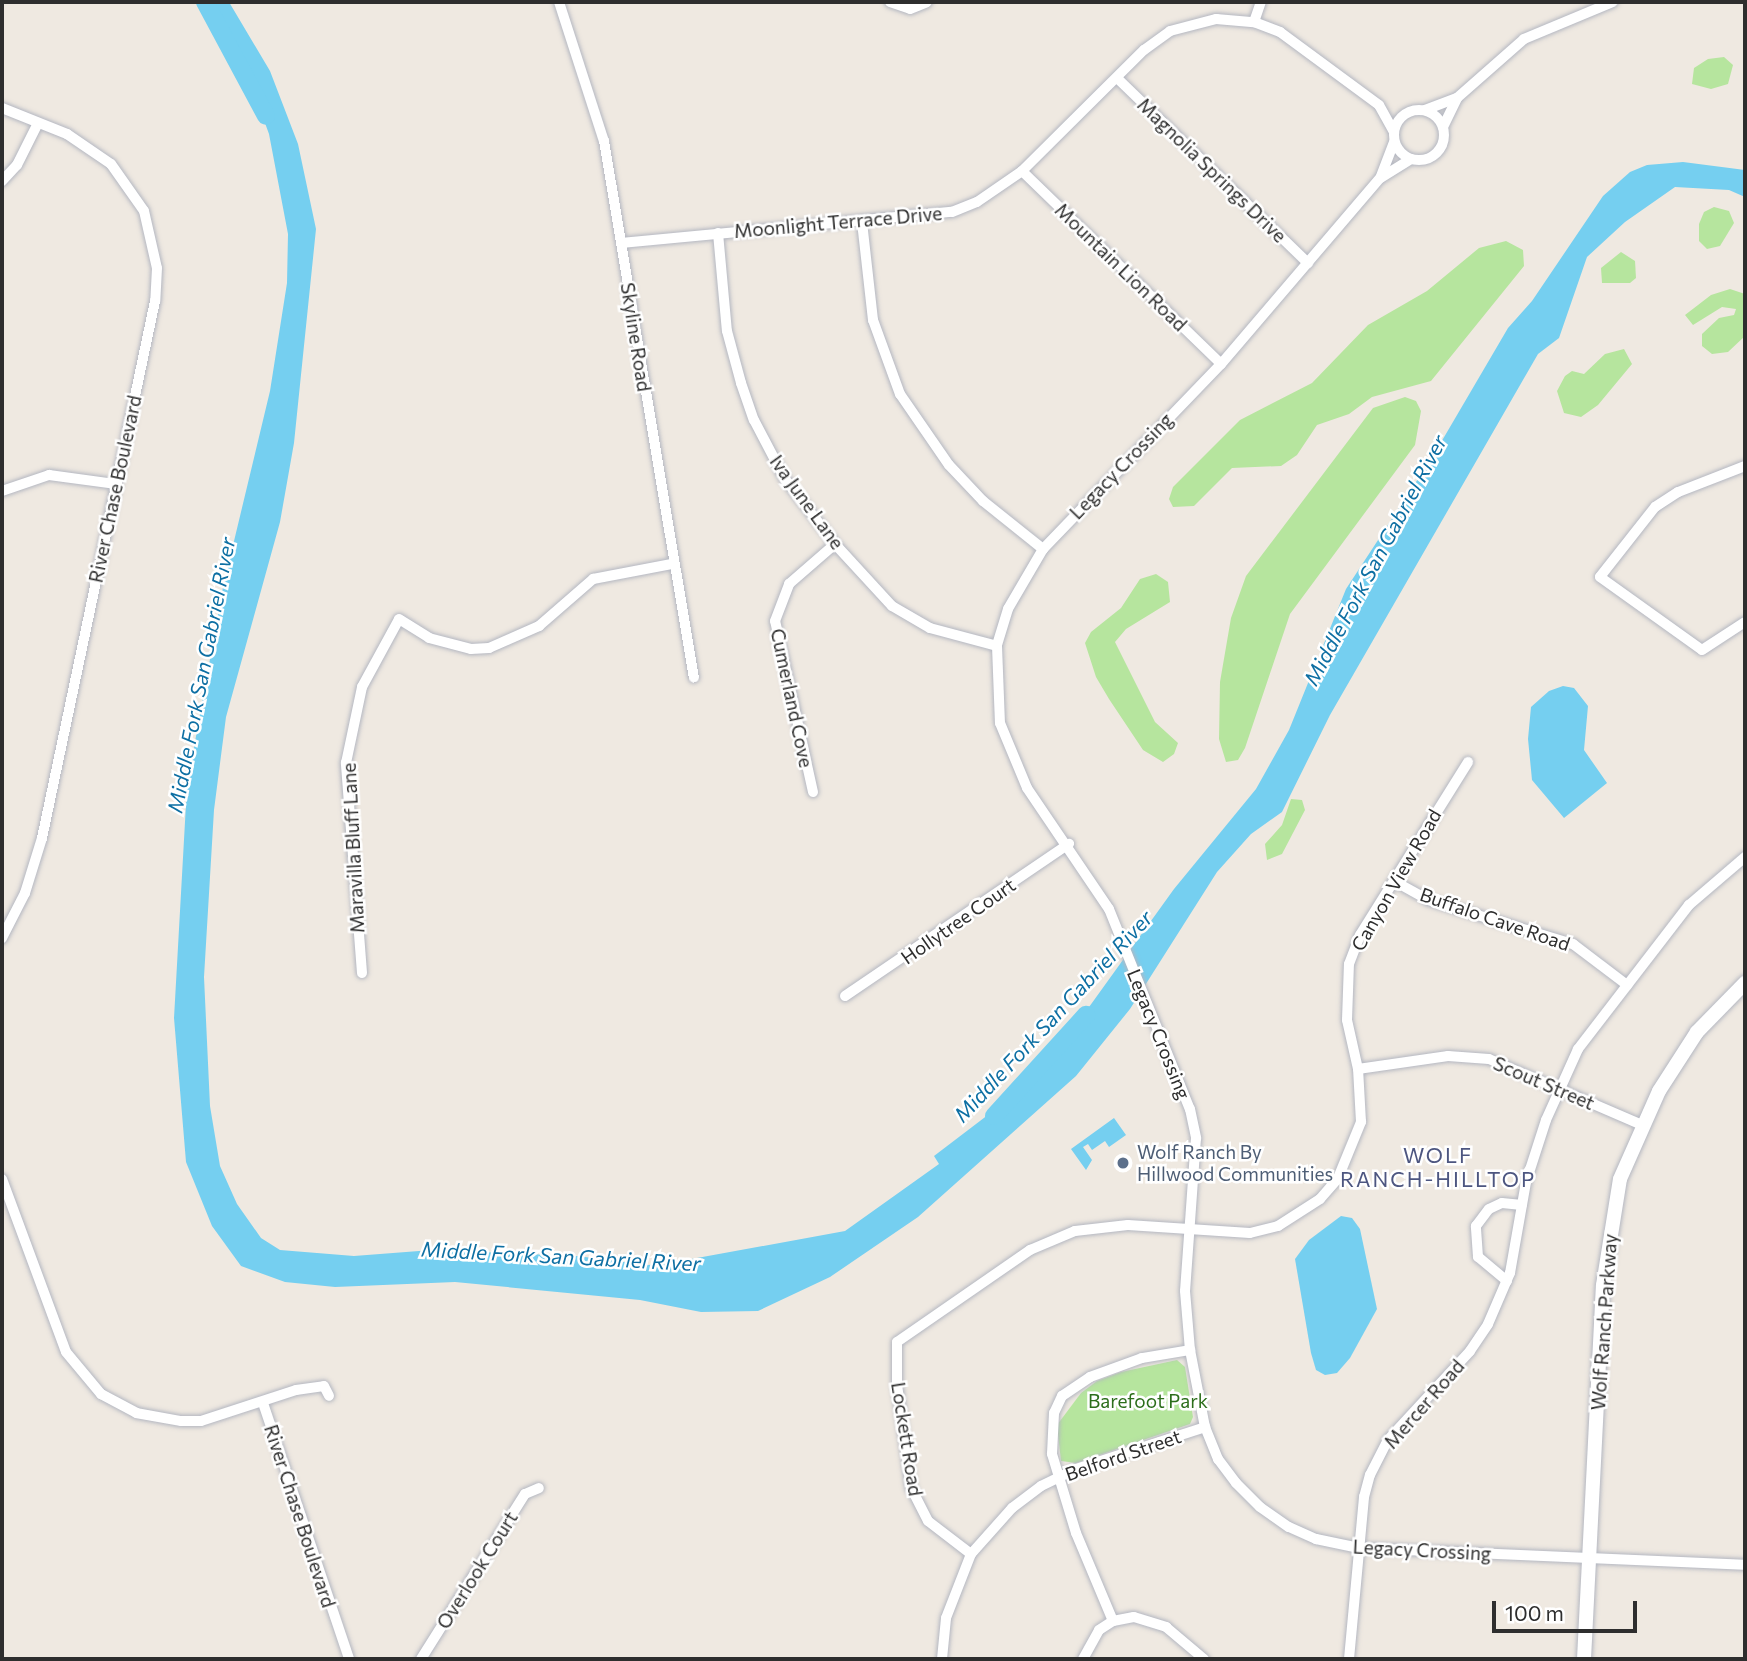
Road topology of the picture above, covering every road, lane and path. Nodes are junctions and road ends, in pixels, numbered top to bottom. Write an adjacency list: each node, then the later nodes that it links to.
1 (559, 2): 22 (street, Skyline Road)
2 (890, 2): 3 (street)
3 (927, 2)
4 (1261, 2): 6 (street)
5 (1606, 3): 8 (street)
6 (1254, 22): 7 (street, Moonlight Terrace Drive); 9 (street, Moonlight Terrace Drive)
7 (1117, 78): 17 (street, Moonlight Terrace Drive); 23 (street, Magnolia Springs Drive)
8 (1457, 98): 11 (street); 14 (street)
9 (1379, 105): 12 (street, Moonlight Terrace Drive); 15 (street, Moonlight Terrace Drive)
10 (2, 108): 13 (street, River Chase Boulevard)
11 (1425, 110): 12 (street); 14 (street)
12 (1405, 113): 15 (street, Legacy Crossing)
13 (38, 123): 19 (street); 26 (street, River Chase Boulevard)
14 (1443, 127): 16 (street, Legacy Crossing)
15 (1394, 137): 16 (street); 18 (street, Legacy Crossing)
16 (1411, 159): 18 (street, Legacy Crossing)
17 (1022, 171): 20 (street, Moonlight Terrace Drive); 24 (street, Mountain Lion Road)
18 (1380, 178): 23 (street, Legacy Crossing)
19 (2, 181)
20 (862, 222): 21 (street, Moonlight Terrace Drive); 29 (street)
21 (718, 233): 22 (street, Moonlight Terrace Drive); 28 (street, Iva June Lane)
22 (621, 243): 30 (street, Skyline Road)
23 (1308, 263): 24 (street, Legacy Crossing)
24 (1221, 364): 29 (street, Legacy Crossing)
25 (1745, 466): 31 (street)
26 (116, 484): 27 (street); 39 (street, River Chase Boulevard)
27 (2, 491)
28 (835, 544): 32 (street, Iva June Lane); 35 (street, Cumerland Cove)
29 (1043, 549): 32 (street, Legacy Crossing)
30 (673, 564): 33 (street, Skyline Road); 40 (street, Maravilla Bluff Lane)
31 (1745, 622)
32 (997, 646): 36 (street, Legacy Crossing)
33 (694, 678)
34 (1468, 762): 38 (street, Canyon View Road)
35 (813, 792)
36 (1069, 844): 43 (street, Hollytree Court); 49 (street, Legacy Crossing)
37 (1745, 857): 42 (street, Mercer Road)
38 (1394, 881): 42 (street, Buffalo Cave Road); 44 (street, Canyon View Road)
39 (2, 938)
40 (362, 973)
41 (1745, 983): 46 (street, Wolf Ranch Parkway)
42 (1627, 985): 45 (street, Mercer Road)
43 (845, 996)
44 (1358, 1069): 45 (street, Scout Street); 49 (street, Canyon View Road)
45 (1560, 1088): 46 (street, Scout Street); 48 (street, Mercer Road)
46 (1642, 1125): 60 (street, Wolf Ranch Parkway)
47 (2, 1179): 54 (street, River Chase Boulevard)
48 (1522, 1205): 50 (street, Mercer Road); 50 (street)
49 (1191, 1231): 51 (street, Canyon View Road); 52 (street, Legacy Crossing)
50 (1507, 1281): 58 (street, Mercer Road)
51 (897, 1342): 59 (street, Lockett Road)
52 (1189, 1350): 55 (street, Legacy Crossing); 56 (street)
53 (329, 1396): 54 (street)
54 (262, 1403): 63 (street, River Chase Boulevard)
55 (1205, 1427): 56 (street, Belford Street); 58 (street, Legacy Crossing)
56 (1059, 1476): 59 (street, Belford Street); 62 (street)
57 (539, 1488): 64 (street, Overlook Court)
58 (1359, 1548): 60 (street, Legacy Crossing); 68 (street, Mercer Road)
59 (971, 1554): 65 (street, Belford Street)
60 (1591, 1559): 61 (street, Legacy Crossing); 69 (street, Wolf Ranch Parkway)
61 (1745, 1565)
62 (1113, 1621): 66 (street); 67 (street)
63 (349, 1659)
64 (421, 1659)
65 (942, 1659)
66 (1083, 1659)
67 (1204, 1659)
68 (1349, 1659)
69 (1584, 1659)

